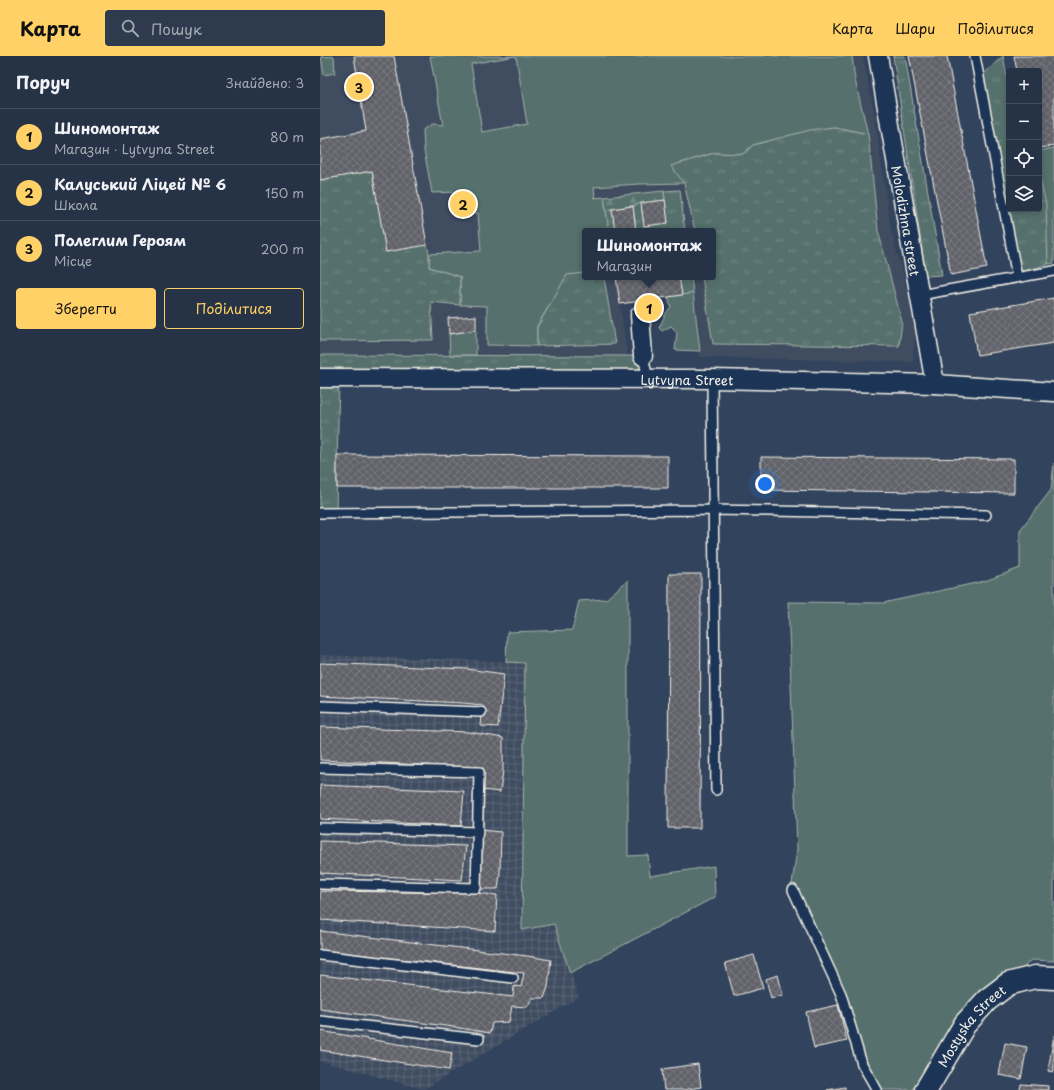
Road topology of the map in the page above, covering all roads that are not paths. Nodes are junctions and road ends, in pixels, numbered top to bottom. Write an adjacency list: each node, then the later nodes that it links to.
1 (878, 56): 5 (street, Molodizhna street)
2 (975, 56): 4 (lane)
3 (1054, 271): 4 (lane)
4 (1017, 277): 5 (lane)
5 (920, 295): 11 (street, Molodizhna street)
6 (640, 315): 7 (street)
7 (643, 356): 9 (lane)
8 (320, 378): 9 (street, Lytvyna Street)
9 (648, 379): 10 (street, Lytvyna Street)
10 (712, 379): 11 (street, Lytvyna Street); 13 (lane)
11 (935, 384): 12 (street, Lytvyna Street)
12 (1054, 392)
13 (713, 510): 14 (lane); 15 (lane); 19 (lane)
14 (320, 513)
15 (986, 515)
16 (320, 706): 17 (lane)
17 (481, 712)
18 (320, 768): 21 (lane)
19 (716, 790)
20 (320, 828): 21 (lane)
21 (478, 832): 22 (lane)
22 (320, 884)
23 (793, 890): 29 (lane)
24 (320, 955): 25 (lane)
25 (513, 978)
26 (1054, 978): 30 (main road, Mostyska Street)
27 (320, 1021): 28 (lane)
28 (479, 1039)
29 (877, 1090)
30 (926, 1090)

